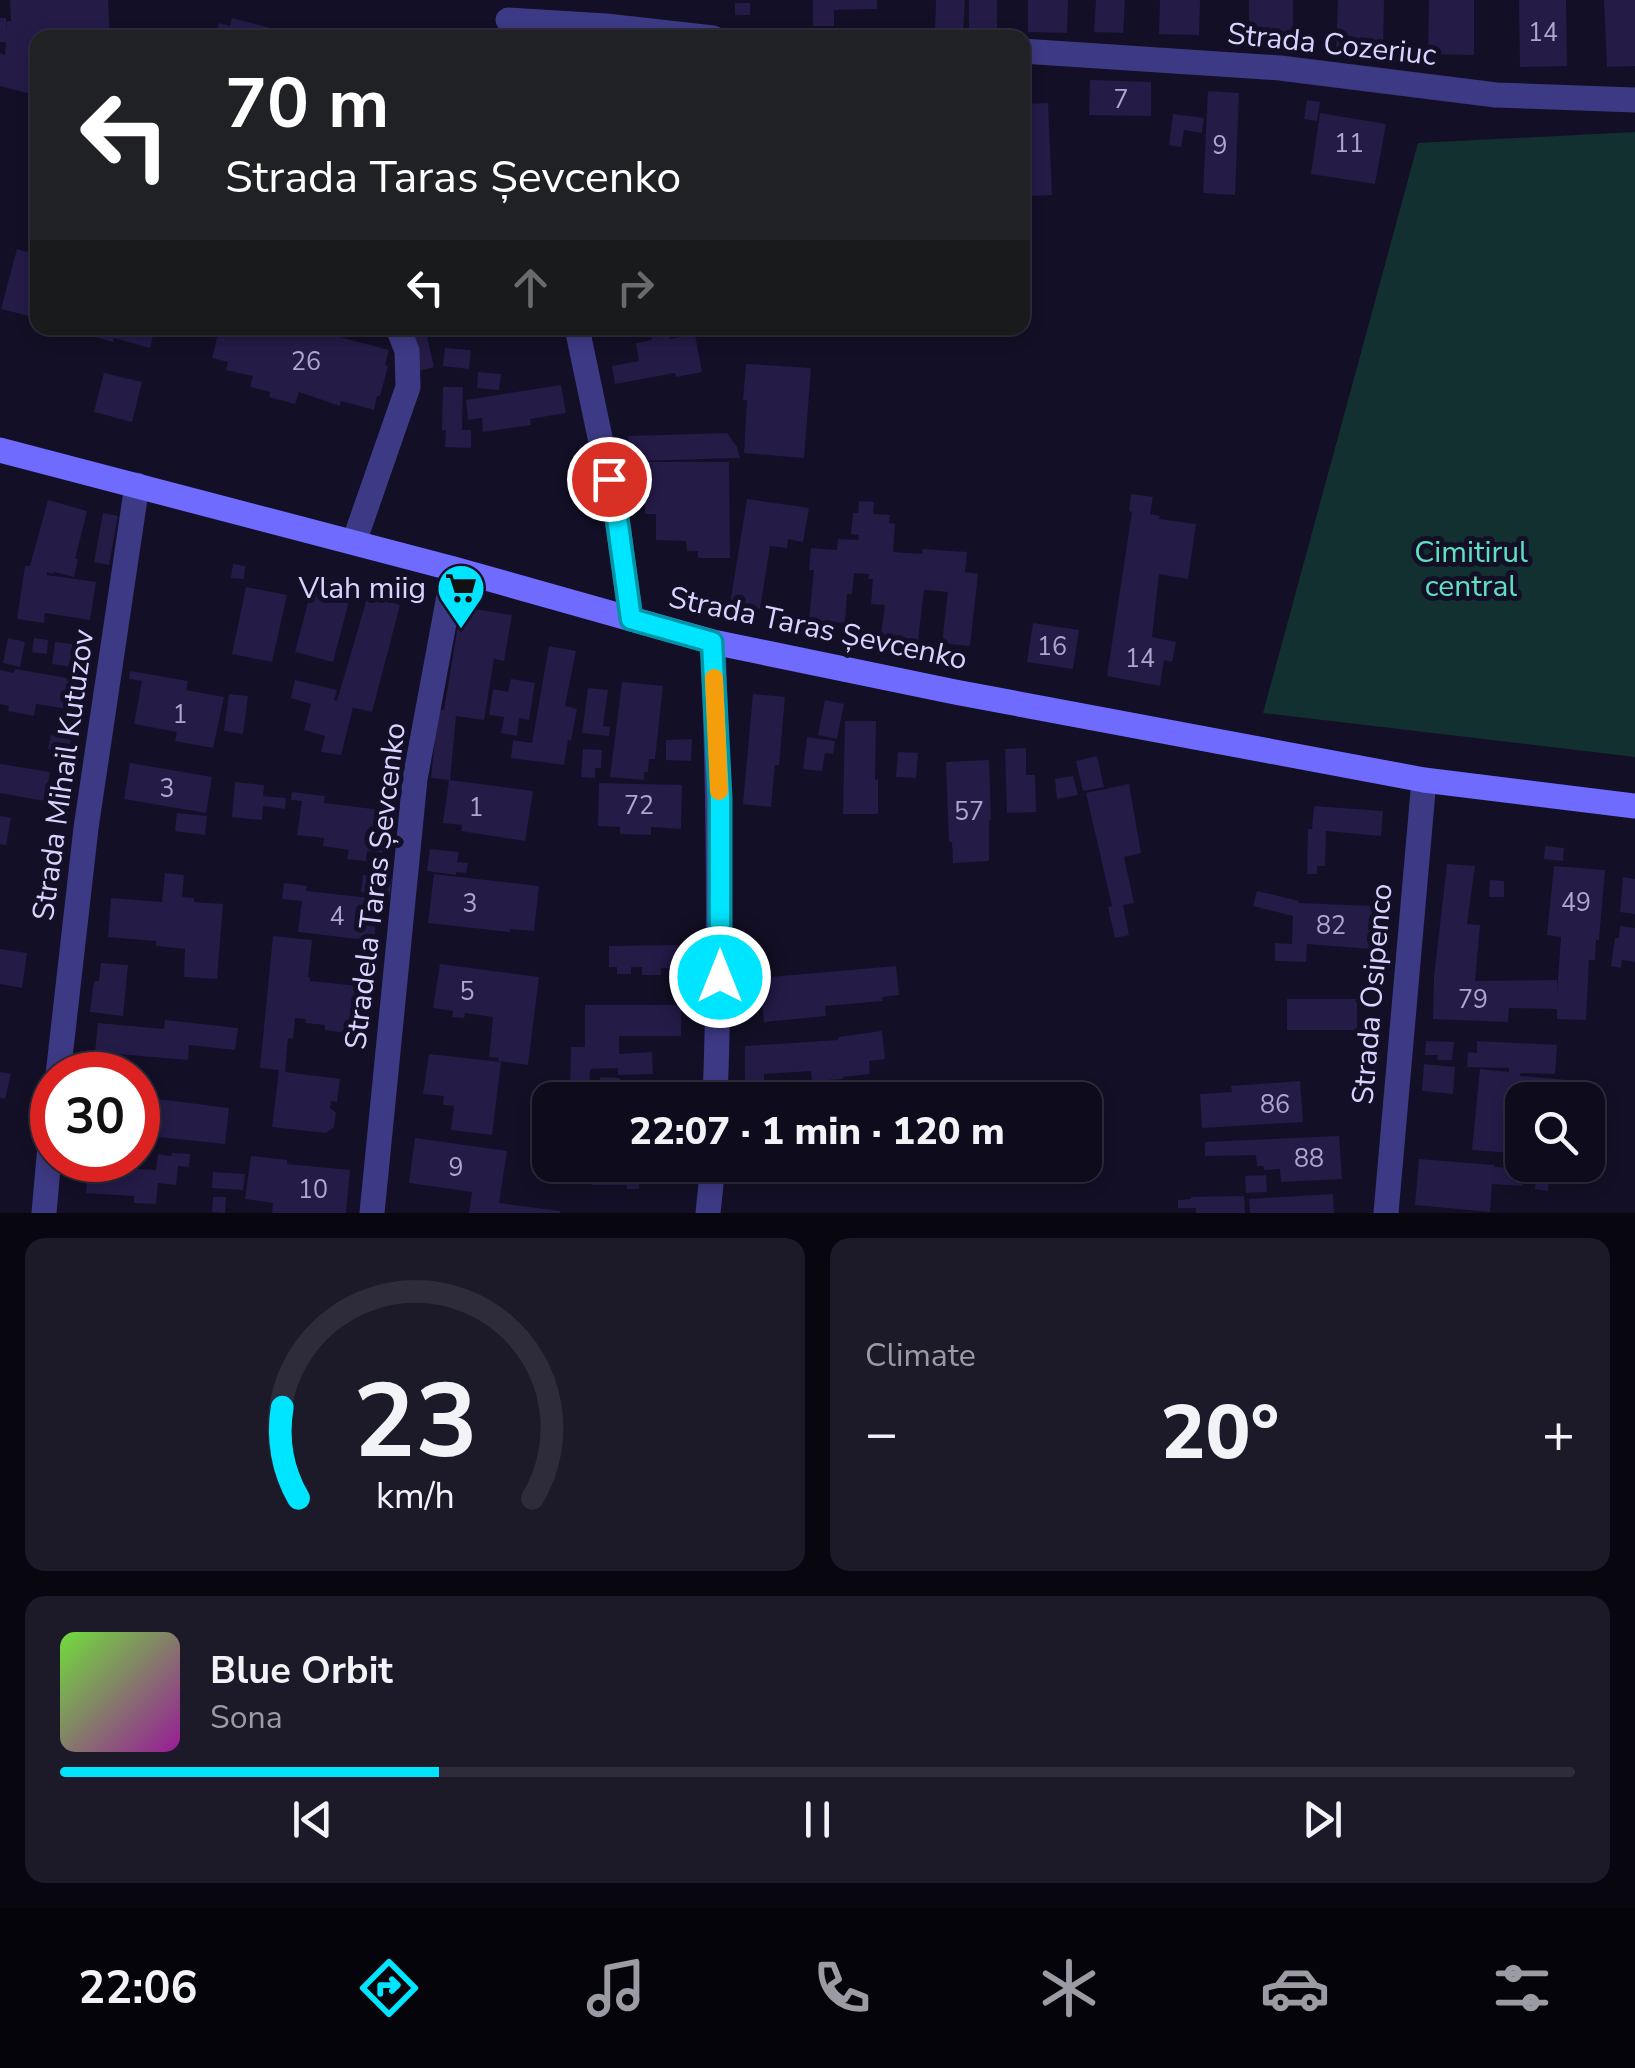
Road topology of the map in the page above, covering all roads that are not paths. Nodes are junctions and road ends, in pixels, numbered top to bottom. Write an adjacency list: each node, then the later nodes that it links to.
1 (508, 19): 2 (street)
2 (642, 30)
3 (1030, 52): 4 (street, Strada Cozeriuc)
4 (1635, 100)
5 (401, 335): 9 (street)
6 (578, 335): 11 (street)
7 (0, 450): 8 (main road, Strada Taras Șevcenko)
8 (137, 484): 9 (main road, Strada Taras Șevcenko); 15 (street, Strada Mihail Kutuzov)
9 (354, 542): 10 (main road, Strada Taras Șevcenko)
10 (454, 568): 11 (main road, Strada Taras Șevcenko); 20 (street, Stradela Taras Șevcenko)
11 (631, 619): 12 (main road, Strada Taras Șevcenko)
12 (712, 642): 13 (main road, Strada Taras Șevcenko); 16 (street)
13 (1424, 780): 14 (main road, Strada Taras Șevcenko); 22 (street, Strada Osipenco)
14 (1635, 806)
15 (61, 1052)
16 (716, 1082)
17 (47, 1182): 19 (street)
18 (711, 1182): 21 (street)
19 (44, 1213)
20 (372, 1213)
21 (708, 1213)
22 (1386, 1213)

